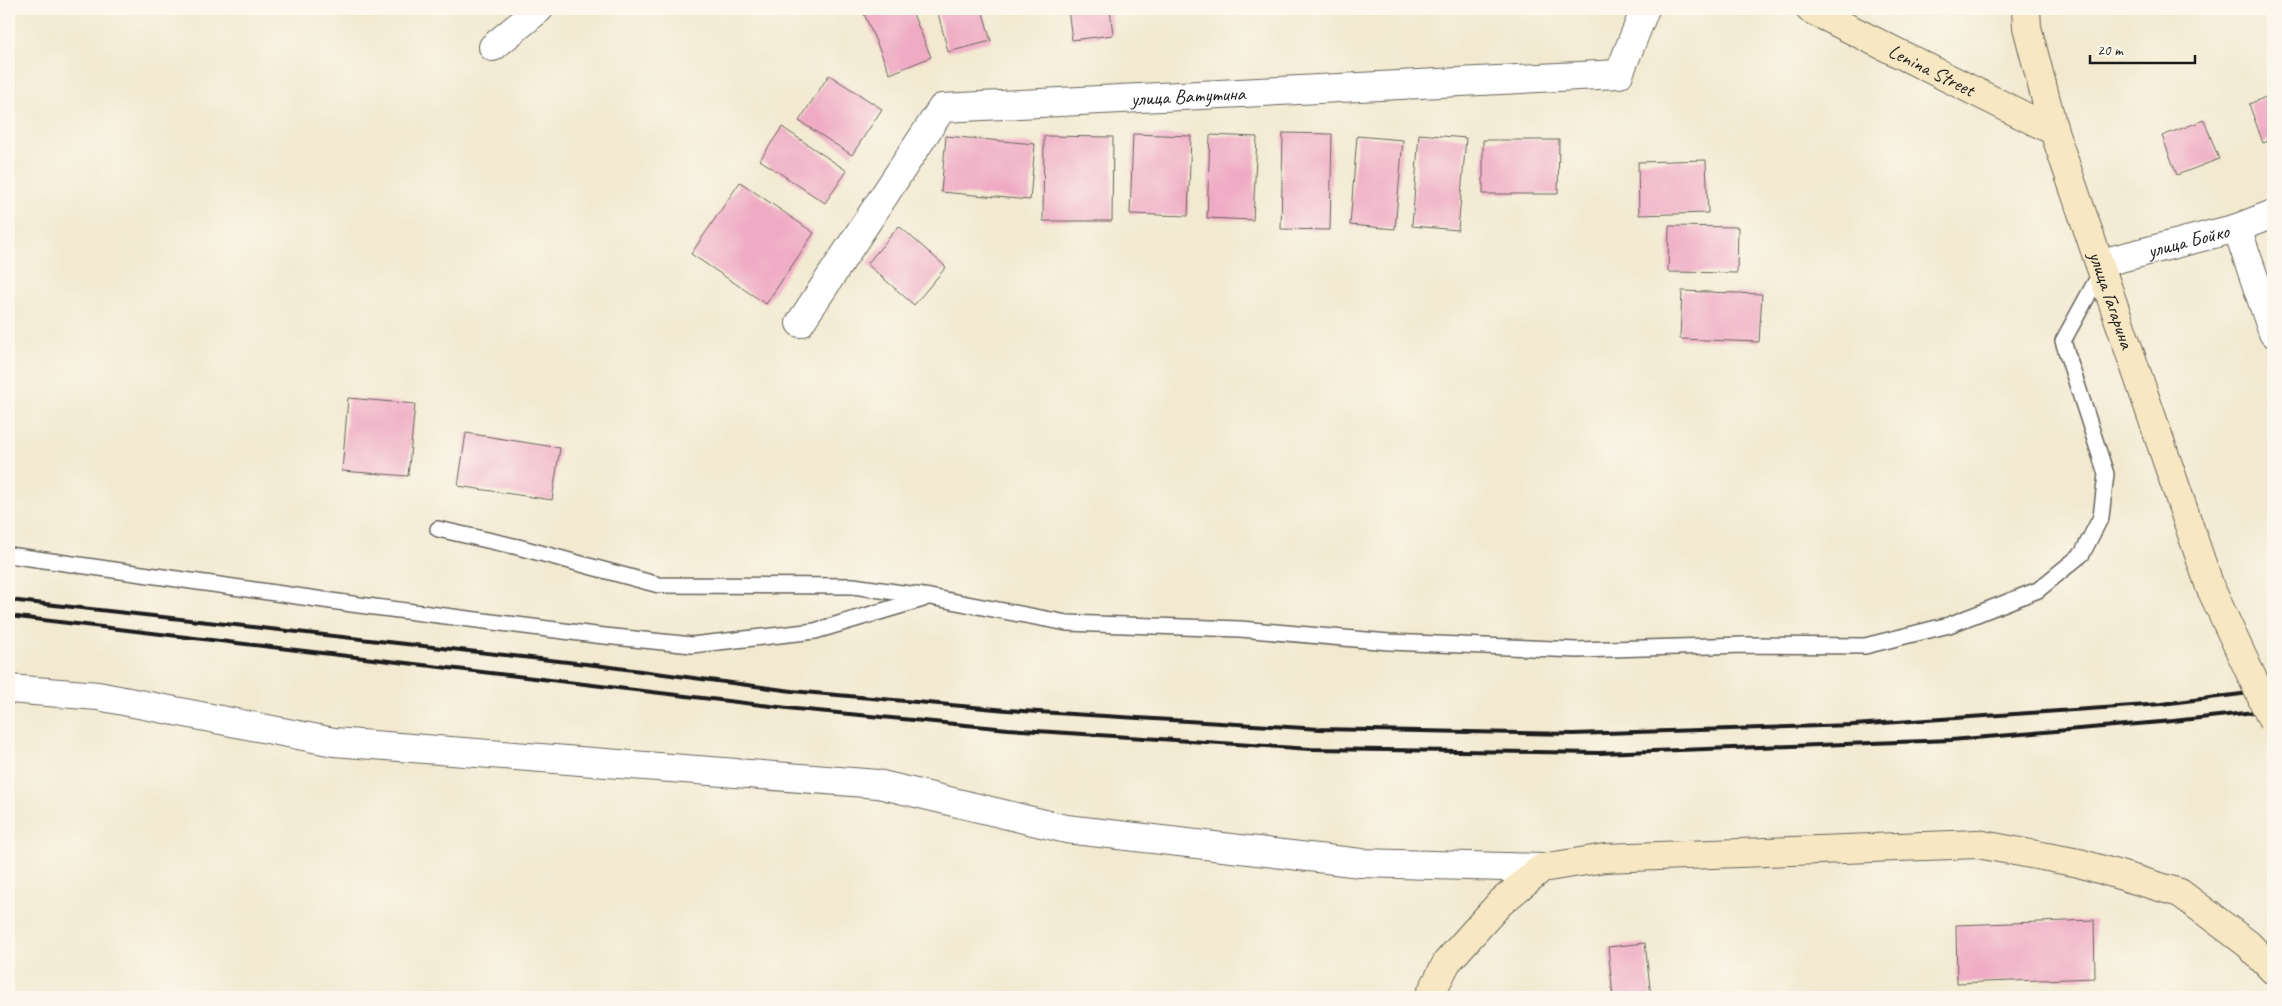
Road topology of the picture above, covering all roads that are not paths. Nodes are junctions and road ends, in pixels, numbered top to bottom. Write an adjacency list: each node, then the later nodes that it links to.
1 (539, 9): 5 (street)
2 (1645, 9): 10 (street, улица Ватутина)
3 (1810, 9): 6 (street, Lenina Street)
4 (2026, 9): 6 (street, улица Гагарина)
5 (493, 47)
6 (2054, 131): 9 (street, улица Гагарина)
7 (2273, 214): 8 (street, улица Бойко)
8 (2237, 228): 9 (street, улица Бойко); 11 (street)
9 (2102, 266): 14 (lane); 16 (street, улица Гагарина, bridge)
10 (800, 323)
11 (2273, 333)
12 (438, 529): 14 (lane)
13 (9, 555): 14 (lane)
14 (930, 597)
15 (9, 689): 17 (street)
16 (2273, 722)
17 (1542, 868): 18 (street); 19 (street)
18 (2273, 970)
19 (1429, 997)

